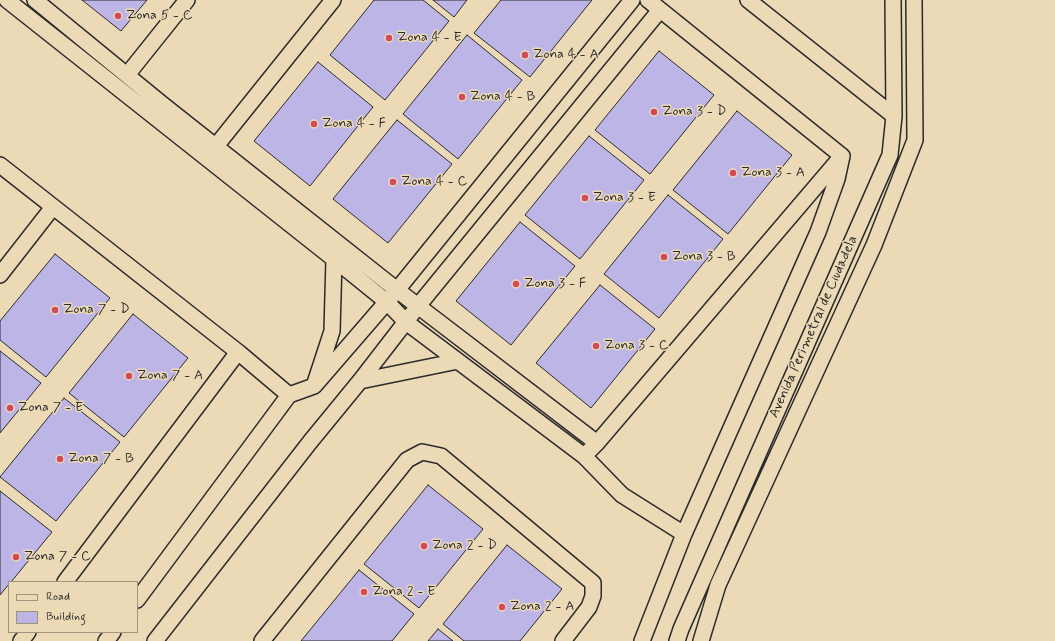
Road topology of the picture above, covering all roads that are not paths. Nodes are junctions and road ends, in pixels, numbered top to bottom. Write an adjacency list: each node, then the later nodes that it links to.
1 (7, 0): 17 (street)
2 (35, 0): 11 (street)
3 (187, 0): 11 (street)
4 (334, 0): 13 (street)
5 (632, 0): 19 (street)
6 (648, 0): 10 (street)
7 (748, 0): 12 (street)
8 (893, 0): 12 (street, Avenida Perimetral de Ciudadela)
9 (914, 0): 42 (street, Avenida Perimetral de Ciudadela)
10 (660, 10): 14 (street); 21 (street)
11 (127, 75): 13 (street)
12 (894, 116): 41 (street, Avenida Perimetral de Ciudadela)
13 (216, 146): 19 (street)
14 (842, 156): 28 (street); 30 (street)
15 (0, 166): 16 (street)
16 (53, 207): 18 (street); 23 (street)
17 (334, 259): 20 (street); 26 (street)
18 (0, 275)
19 (397, 290): 20 (street); 21 (street)
20 (387, 302): 22 (street); 26 (street)
21 (418, 306): 22 (street); 28 (street)
22 (406, 322): 24 (street); 25 (street)
23 (238, 352): 27 (street); 31 (street)
24 (458, 362): 25 (street); 29 (street)
25 (360, 381): 37 (street)
26 (314, 386): 27 (street)
27 (289, 396): 32 (street)
28 (597, 444): 29 (street)
29 (584, 456): 30 (street)
30 (684, 534): 40 (street)
31 (66, 581)
32 (138, 599)
33 (27, 633): 35 (street)
34 (112, 633): 36 (street)
35 (21, 641)
36 (106, 641)
37 (155, 641)
38 (262, 641): 39 (street)
39 (563, 641)
40 (642, 641)
41 (677, 641)
42 (702, 641)

